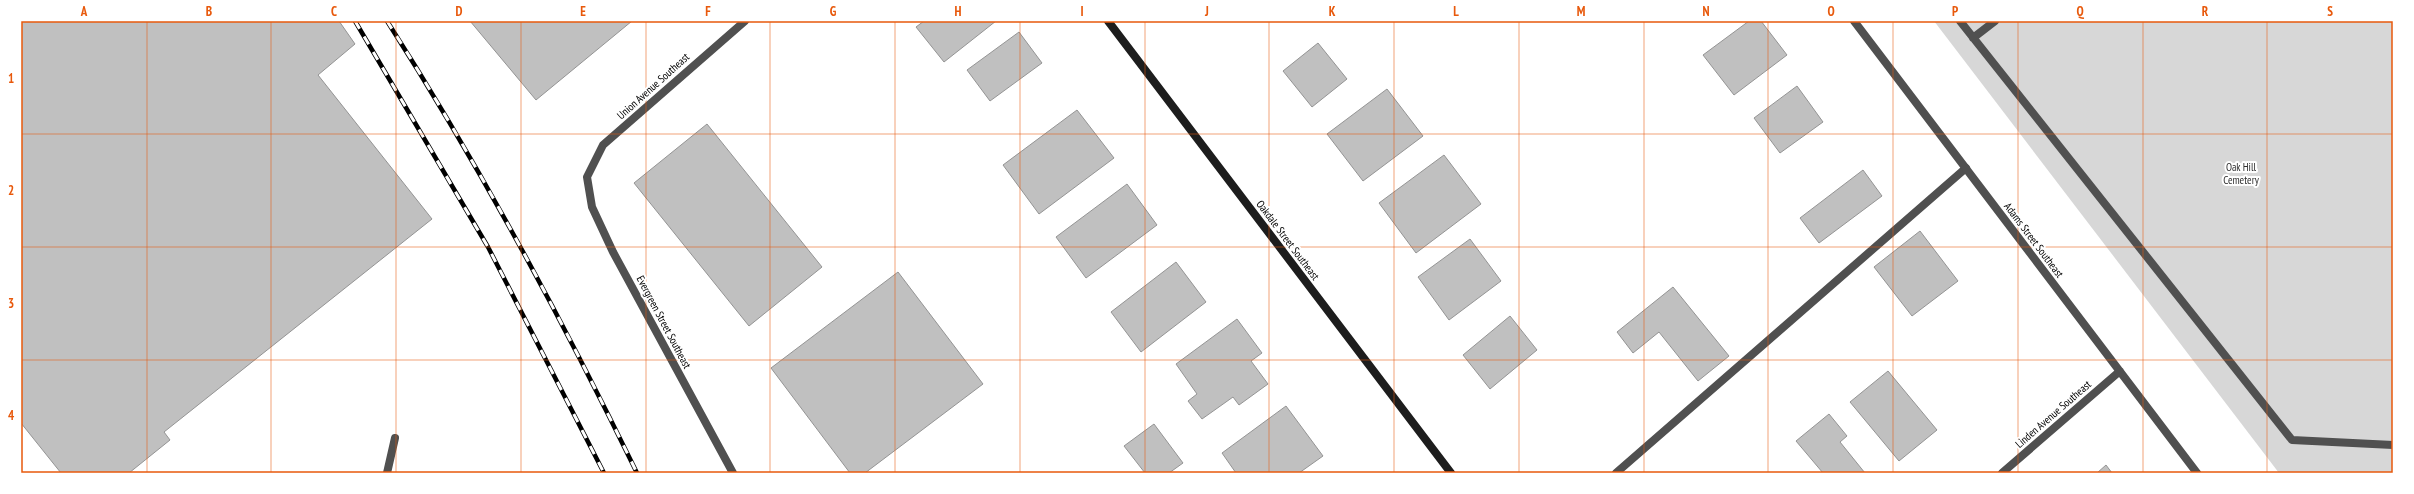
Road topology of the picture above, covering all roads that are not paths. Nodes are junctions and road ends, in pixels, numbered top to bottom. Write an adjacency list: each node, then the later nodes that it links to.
1 (744, 21): 8 (street, Union Avenue Southeast)
2 (1108, 21): 14 (street, Oakdale Street Southeast)
3 (1854, 21): 7 (street, Adams Street Southeast)
4 (1960, 21): 6 (street)
5 (1995, 21): 6 (street)
6 (1973, 38): 11 (street)
7 (1966, 168): 9 (street, Adams Street Southeast); 15 (street)
8 (587, 177): 13 (street, Evergreen Street Southeast)
9 (2120, 371): 16 (street, Linden Avenue Southeast); 17 (street, Adams Street Southeast)
10 (395, 438): 12 (street)
11 (2393, 445)
12 (387, 473)
13 (733, 473)
14 (1451, 473)
15 (1616, 473)
16 (2002, 473)
17 (2197, 473)

